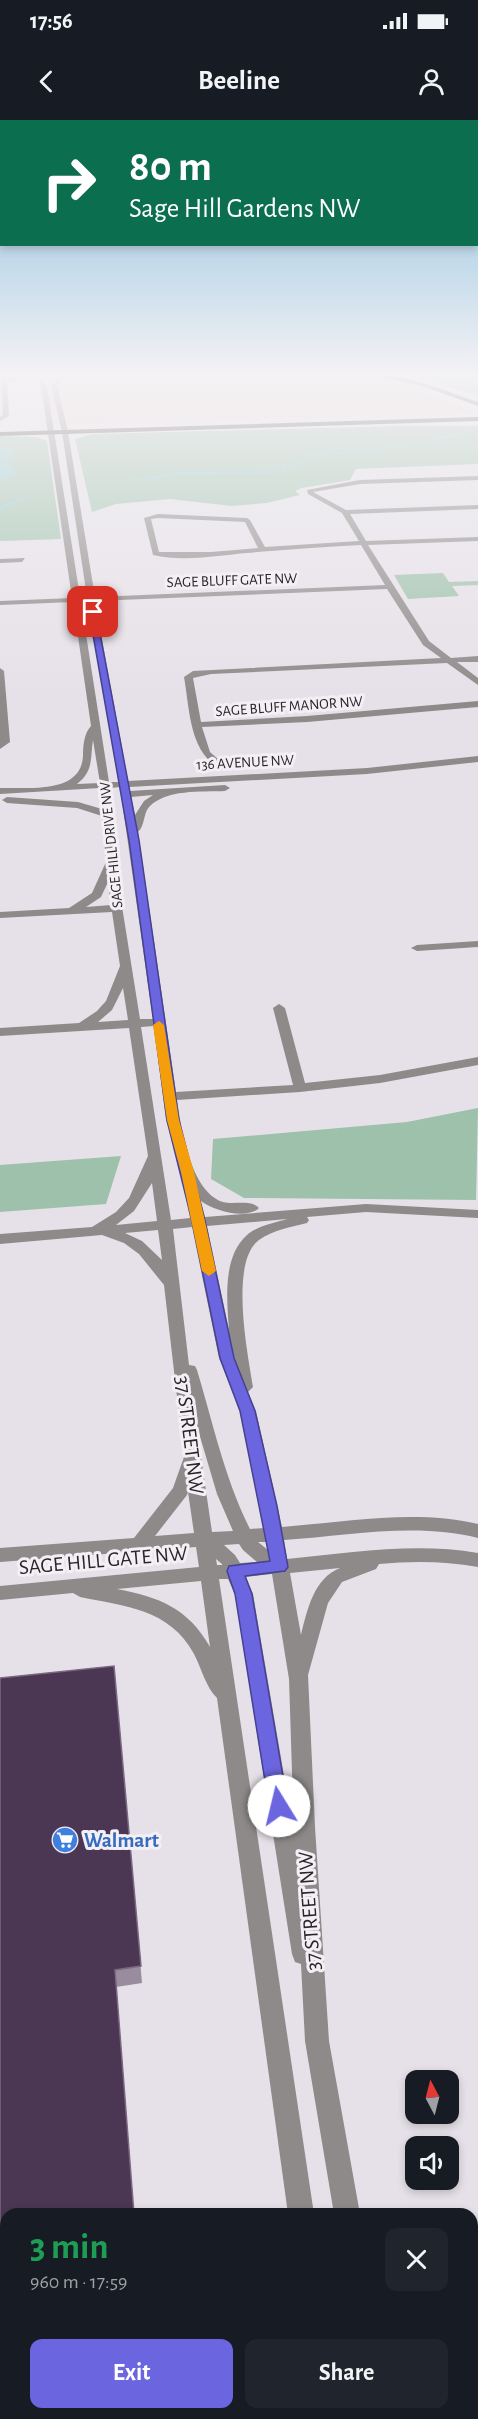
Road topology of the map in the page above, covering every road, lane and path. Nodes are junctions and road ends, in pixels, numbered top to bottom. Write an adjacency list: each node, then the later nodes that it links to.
1 (55, 482): 12 (street, SAGE HILL DRIVE NW)
2 (73, 482): 14 (street, SAGE HILL DRIVE NW)
3 (358, 482): 5 (street)
4 (478, 507): 5 (street)
5 (345, 512): 7 (street)
6 (477, 540): 7 (street)
7 (365, 543): 8 (street); 11 (street)
8 (263, 550): 8 (street)
9 (22, 560): 10 (street)
10 (0, 561)
11 (389, 587): 13 (street, SAGE BLUFF GATE NW); 20 (street)
12 (67, 588): 15 (street, SAGE HILL DRIVE NW); 16 (street)
13 (126, 597): 14 (street, SAGE BLUFF GATE NW); 18 (street)
14 (91, 598): 15 (street, SAGE BLUFF GATE NW); 18 (street, SAGE HILL DRIVE NW)
15 (75, 599): 16 (street, SAGE BLUFF GATE NW); 24 (street, SAGE HILL DRIVE NW)
16 (43, 601): 17 (street, SAGE BLUFF GATE NW)
17 (0, 603)
18 (95, 624): 29 (street, SAGE HILL DRIVE NW)
19 (478, 658): 20 (street)
20 (448, 660): 22 (street); 25 (street, SAGE BLUFF MANOR NW)
21 (0, 671): 26 (street)
22 (478, 682)
23 (478, 704): 25 (street, SAGE BLUFF MANOR NW)
24 (94, 725): 32 (street); 34 (street, SAGE HILL DRIVE NW)
25 (197, 725): 28 (street)
26 (0, 746)
27 (478, 759): 30 (street, 136 AVENUE NW)
28 (214, 760)
29 (121, 767): 31 (street); 33 (street, SAGE HILL DRIVE NW)
30 (367, 771): 31 (street, 136 AVENUE NW); 36 (street, 136 AVENUE NW)
31 (183, 780): 33 (street, 136 AVENUE NW)
32 (66, 788): 34 (street); 35 (street)
33 (125, 789): 34 (street); 36 (street, 136 AVENUE NW); 39 (street, SAGE HILL DRIVE NW)
34 (105, 790): 37 (street); 38 (street, SAGE HILL DRIVE NW)
35 (0, 791)
36 (176, 792): 39 (street)
37 (4, 800): 38 (street)
38 (106, 814): 40 (street, SAGE HILL DRIVE NW)
39 (134, 840): 40 (street, SAGE HILL DRIVE NW)
40 (124, 858): 41 (street, SAGE HILL DRIVE NW); 42 (street); 48 (street, SAGE HILL DRIVE NW)
41 (117, 908): 42 (street); 46 (street, SAGE HILL DRIVE NW)
42 (67, 911): 43 (street)
43 (0, 915)
44 (478, 944): 45 (street)
45 (417, 948)
46 (125, 965): 49 (street, SAGE HILL DRIVE NW); 50 (street)
47 (279, 1008): 53 (street)
48 (158, 1022): 49 (street); 54 (street, SAGE HILL DRIVE NW)
49 (134, 1023): 50 (street); 55 (street, SAGE HILL DRIVE NW)
50 (81, 1027): 51 (street)
51 (0, 1032)
52 (478, 1061): 53 (street)
53 (300, 1088): 54 (street)
54 (170, 1096): 56 (street, SAGE HILL DRIVE NW)
55 (154, 1154): 60 (street, SAGE HILL DRIVE NW); 61 (street)
56 (188, 1172): 57 (street); 59 (street, SAGE HILL DRIVE NW)
57 (366, 1208): 58 (street); 59 (street); 65 (street)
58 (478, 1214)
59 (199, 1221): 60 (street); 65 (street, 37 STREET NW)
60 (165, 1225): 61 (street); 63 (street, 37 STREET NW)
61 (88, 1232): 62 (street); 63 (street)
62 (0, 1239)
63 (172, 1285): 64 (street, 37 STREET NW)
64 (177, 1329): 66 (street, 37 STREET NW); 69 (street)
65 (248, 1411): 68 (street, 37 STREET NW)
66 (192, 1456): 70 (street, 37 STREET NW); 71 (street)
67 (478, 1531): 68 (street, SAGE HILL GATE NW)
68 (274, 1533): 69 (street, SAGE HILL GATE NW); 75 (street, 37 STREET NW)
69 (244, 1535): 70 (street, SAGE HILL GATE NW); 75 (street)
70 (204, 1538): 71 (street, SAGE HILL GATE NW); 76 (street); 77 (street, 37 STREET NW)
71 (140, 1543): 72 (street, SAGE HILL GATE NW)
72 (0, 1555)
73 (402, 1555): 74 (street); 75 (street, SAGE HILL GATE NW); 80 (street)
74 (478, 1560)
75 (280, 1567): 76 (street, SAGE HILL GATE NW); 80 (street, 37 STREET NW)
76 (235, 1571): 77 (street, SAGE HILL GATE NW); 82 (street)
77 (210, 1573): 78 (street, SAGE HILL GATE NW); 81 (street, 37 STREET NW)
78 (64, 1587): 79 (street, SAGE HILL GATE NW); 81 (street)
79 (0, 1593)
80 (299, 1679): 82 (street, 37 STREET NW)
81 (227, 1702): 83 (street, 37 STREET NW)
82 (317, 2042): 84 (street, 37 STREET NW)
83 (300, 2208)
84 (346, 2208)

